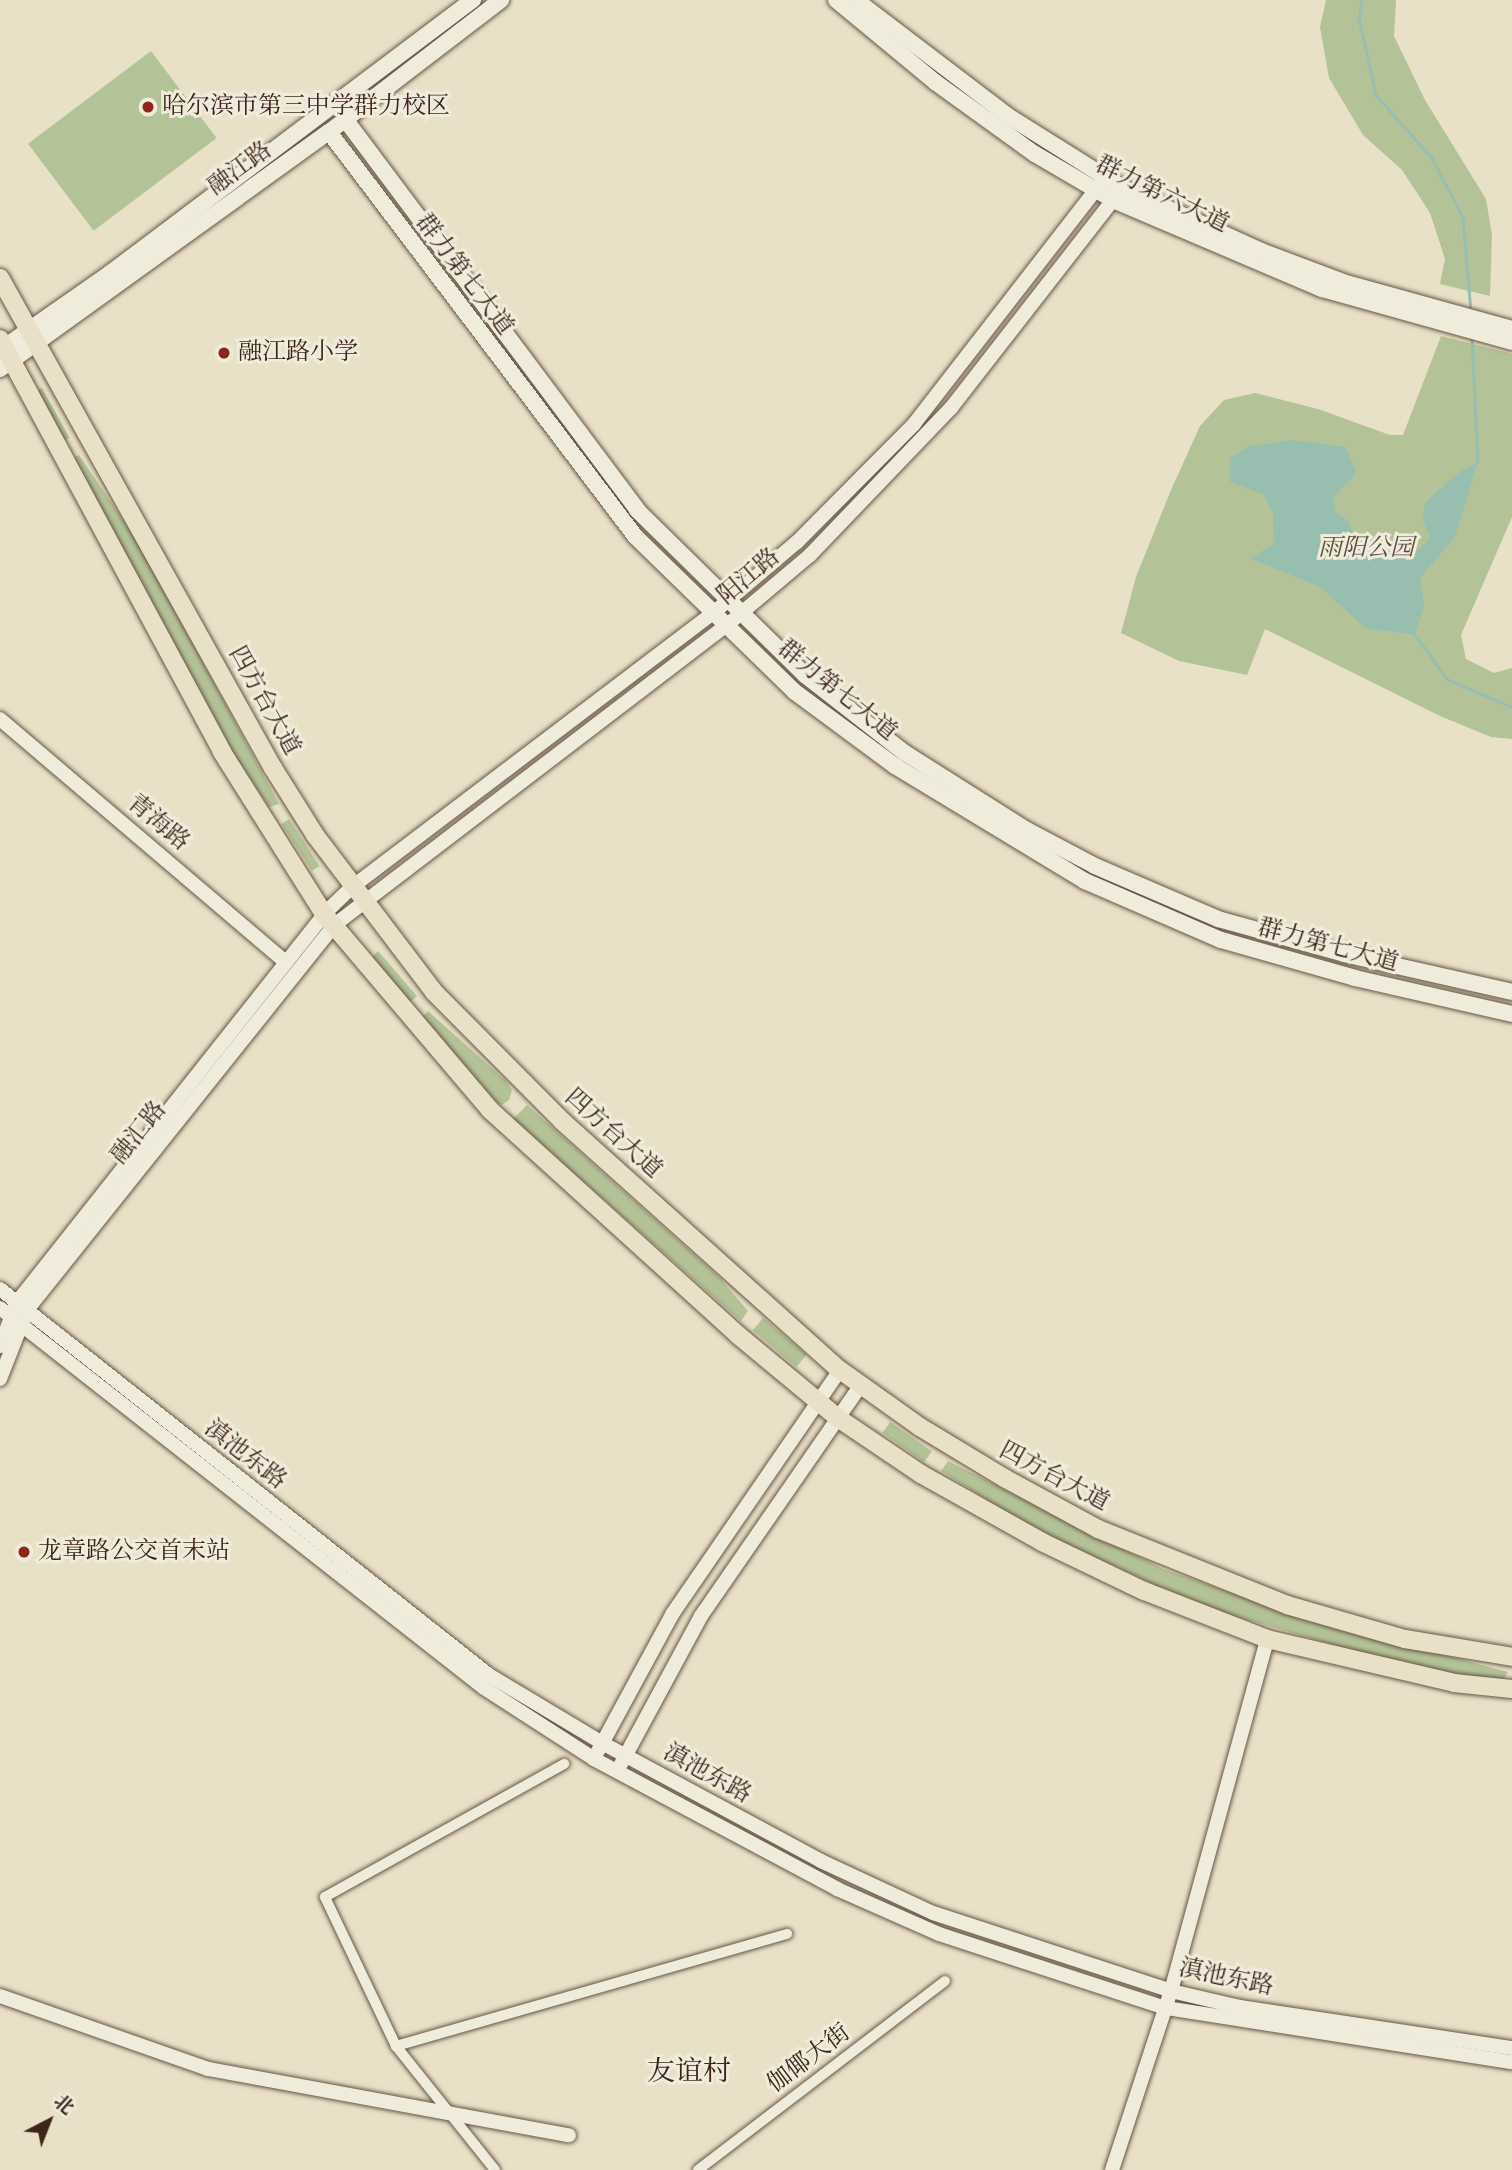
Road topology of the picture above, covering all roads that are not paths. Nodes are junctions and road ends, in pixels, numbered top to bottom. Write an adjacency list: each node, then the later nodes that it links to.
1 (473, 0): 12 (main road, 融江路)
2 (501, 0): 5 (main road, 融江路)
3 (836, 0): 7 (main road, 群力第六大道)
4 (856, 0): 7 (main road, 群力第六大道)
5 (345, 119): 6 (main road, 融江路); 15 (main road, 群力第七大道)
6 (329, 132): 12 (main road, 融江路); 16 (main road, 群力第七大道)
7 (1100, 184): 8 (main road, 群力第六大道); 15 (street, 阳江路)
8 (1118, 194): 11 (main road, 群力第六大道); 17 (street, 阳江路)
9 (0, 278): 12 (main road, 四方台大道)
10 (1512, 329): 11 (main road, 群力第六大道)
11 (1488, 330): 13 (main road, 群力第六大道)
12 (31, 340): 14 (main road, 融江路); 20 (main road, 四方台大道)
13 (1512, 342)
14 (3, 358): 21 (main road)
15 (728, 601): 16 (street, 阳江路); 17 (main road, 群力第七大道)
16 (712, 614): 18 (main road, 群力第七大道); 20 (street, 阳江路)
17 (741, 614): 18 (street, 阳江路); 23 (main road, 群力第七大道)
18 (726, 626): 20 (street, 阳江路); 24 (main road, 群力第七大道)
19 (0, 719): 22 (street, 青海路)
20 (357, 895): 21 (street, 阳江路); 29 (main road, 四方台大道)
21 (329, 920): 22 (street, 融汇路); 26 (street, 融汇路); 32 (main road)
22 (286, 962): 26 (street, 融汇路)
23 (1512, 992)
24 (1512, 1014)
25 (0, 1289): 26 (street, 滇池东路)
26 (22, 1306): 27 (street, 融汇路); 37 (street, 滇池东路)
27 (11, 1316): 28 (street, 融汇路); 30 (street, 融汇路); 39 (street, 滇池东路)
28 (0, 1346)
29 (840, 1370): 31 (main road, 四方台大道); 32 (street)
30 (0, 1379)
31 (860, 1386): 33 (street); 35 (main road, 四方台大道)
32 (817, 1402): 33 (main road); 37 (street)
33 (838, 1418): 34 (main road); 38 (street)
34 (1267, 1639): 36 (main road); 44 (street)
35 (1512, 1657)
36 (1512, 1689)
37 (602, 1743): 38 (street, 滇池东路); 39 (street)
38 (625, 1756): 41 (street); 44 (street, 滇池东路)
39 (594, 1759): 41 (street, 滇池东路)
40 (564, 1764): 47 (street)
41 (617, 1771): 46 (street, 滇池东路)
42 (787, 1934): 47 (street)
43 (945, 1981): 52 (street, 伽倻大街)
44 (1171, 1991): 46 (street); 48 (street, 滇池东路)
45 (0, 1996): 50 (street)
46 (1166, 2008): 49 (street, 滇池东路); 53 (street)
47 (396, 2046): 51 (street)
48 (1512, 2048)
49 (1512, 2062)
50 (569, 2135)
51 (495, 2170)
52 (698, 2170)
53 (1112, 2170)

